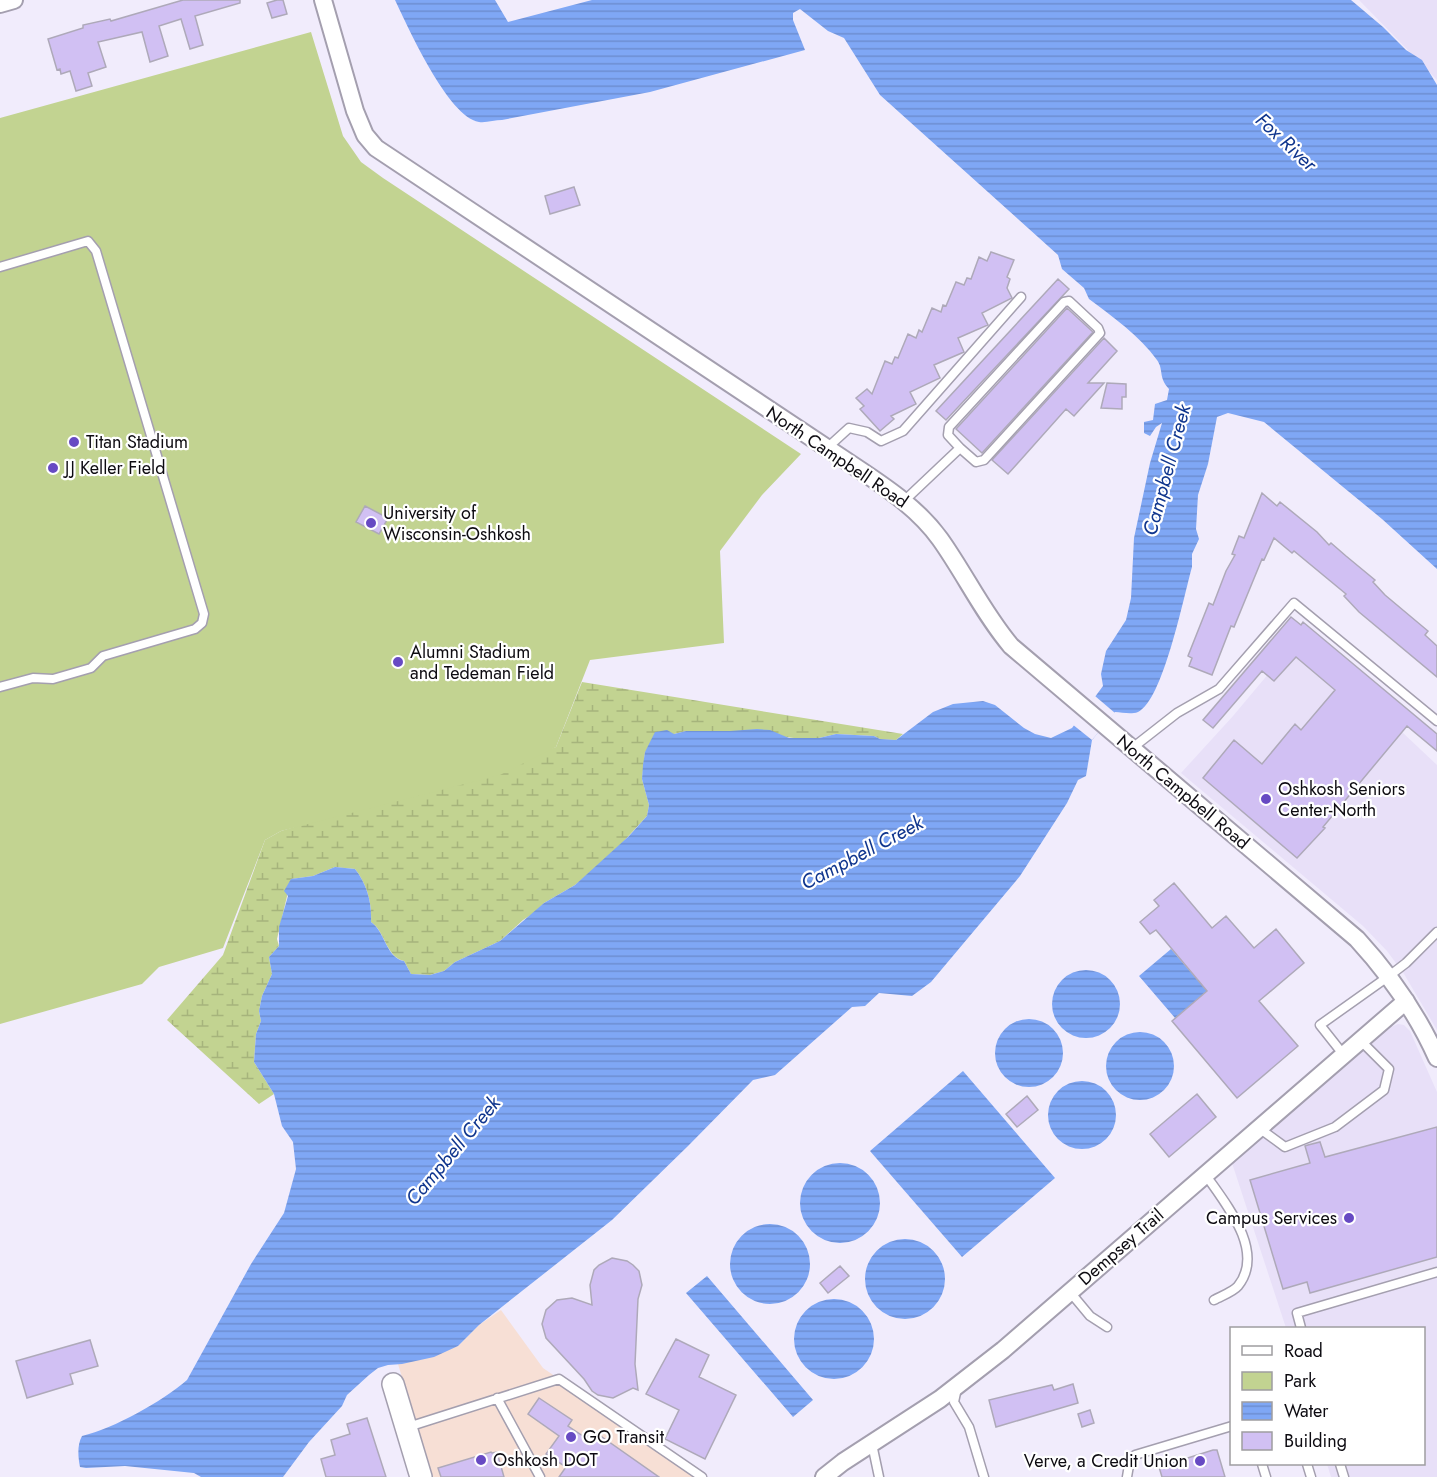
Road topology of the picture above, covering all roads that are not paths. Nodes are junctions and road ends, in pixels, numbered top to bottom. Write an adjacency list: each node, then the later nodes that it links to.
1 (14, 0): 3 (street)
2 (323, 0): 7 (street, North Campbell Road)
3 (0, 4)
4 (0, 267): 9 (lane)
5 (1022, 297): 7 (lane)
6 (960, 447): 6 (lane); 8 (lane)
7 (827, 448): 8 (street, North Campbell Road)
8 (904, 501): 11 (street, North Campbell Road)
9 (0, 687)
10 (1437, 721): 11 (lane)
11 (1131, 748): 13 (street, North Campbell Road)
12 (1437, 932): 13 (lane)
13 (1389, 976): 14 (street, North Campbell Road); 16 (lane)
14 (1406, 1001): 15 (street, Dempsey Trail); 17 (street, North Campbell Road)
15 (1360, 1040): 16 (street, Dempsey Trail); 18 (lane)
16 (1343, 1054): 18 (street, Dempsey Trail)
17 (1437, 1058)
18 (1258, 1128): 19 (street, Dempsey Trail)
19 (1205, 1174): 21 (street, Dempsey Trail); 22 (lane)
20 (1437, 1272): 24 (lane)
21 (1070, 1292): 23 (lane); 26 (street, Dempsey Trail)
22 (1214, 1300)
23 (1107, 1327)
24 (1300, 1327)
25 (393, 1384): 28 (street)
26 (957, 1387): 30 (street, Dempsey Trail); 36 (lane)
27 (497, 1398): 28 (lane); 32 (lane); 33 (lane)
28 (406, 1427): 31 (street)
29 (1230, 1427): 37 (lane)
30 (872, 1444): 34 (street, Dempsey Trail); 35 (lane)
31 (421, 1477)
32 (540, 1477)
33 (702, 1477)
34 (824, 1477)
35 (879, 1477)
36 (984, 1477)
37 (1127, 1477)

